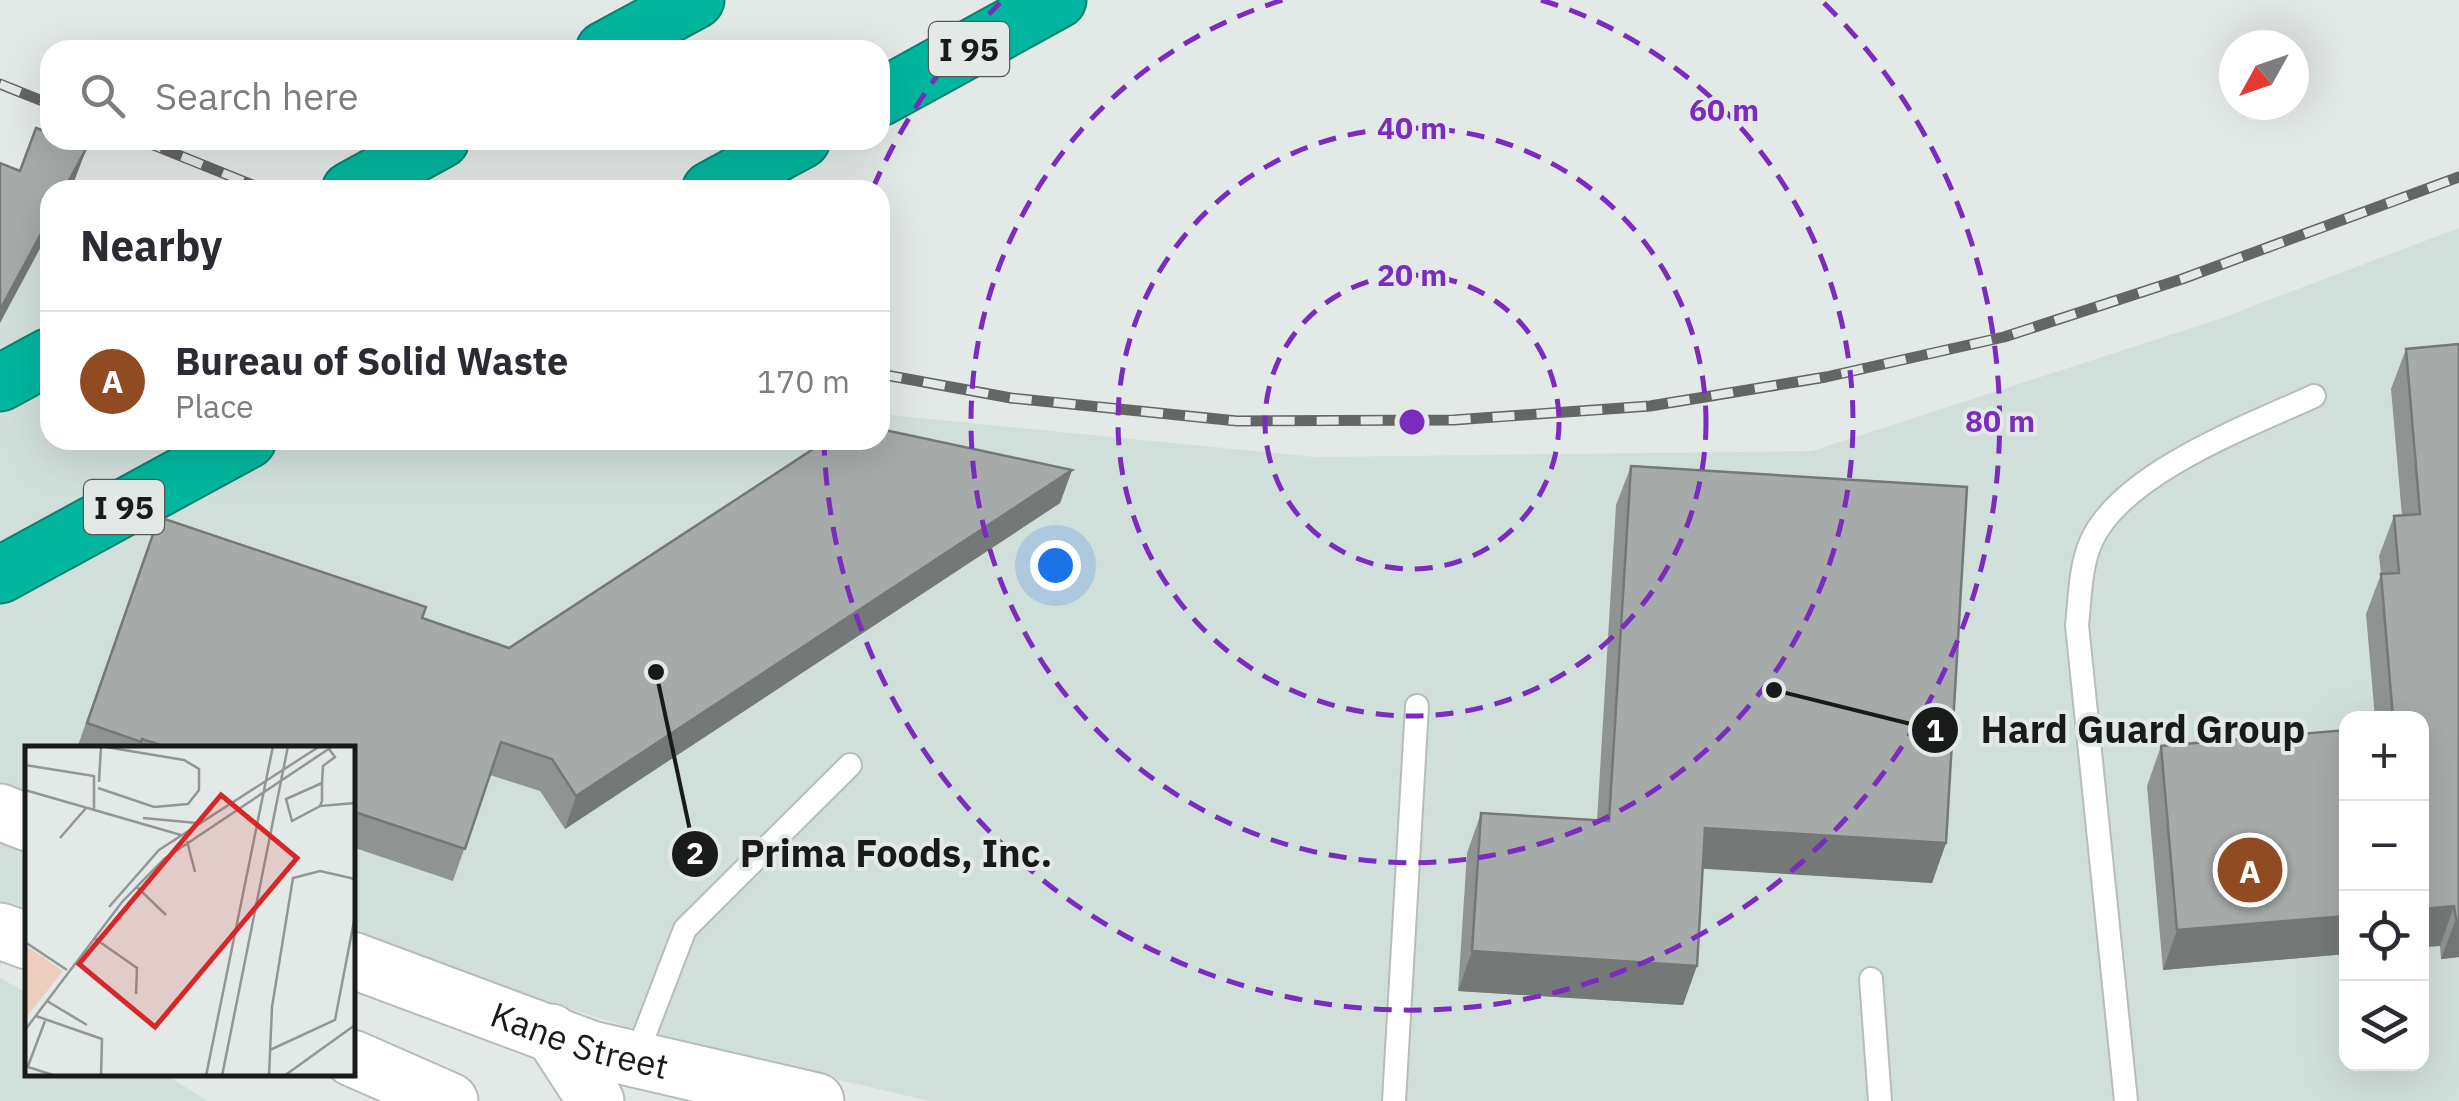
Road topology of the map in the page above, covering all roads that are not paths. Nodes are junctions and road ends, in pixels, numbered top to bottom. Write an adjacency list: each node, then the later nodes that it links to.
1 (696, 0): 3 (highway)
2 (1058, 0): 4 (highway, I 95)
3 (622, 40)
4 (890, 92)
5 (422, 150): 7 (highway)
6 (784, 150): 8 (highway)
7 (368, 180)
8 (728, 180)
9 (40, 361): 10 (highway)
10 (0, 383)
11 (2314, 396): 33 (lane)
12 (229, 450): 13 (highway, I 95)
13 (0, 574)
14 (1417, 706): 31 (lane)
15 (850, 765): 23 (lane)
16 (0, 812): 17 (main road)
17 (25, 823)
18 (0, 931): 19 (main road)
19 (25, 940)
20 (355, 961): 22 (main road, Kane Street)
21 (1871, 979): 32 (lane)
22 (551, 1032): 23 (main road, Kane Street); 29 (main road)
23 (635, 1060): 26 (main road, Kane Street)
24 (355, 1061): 28 (main road)
25 (355, 1062): 27 (main road)
26 (709, 1090): 30 (main road, Kane Street)
27 (405, 1101)
28 (450, 1101)
29 (596, 1101)
30 (816, 1101)
31 (1394, 1101)
32 (1880, 1101)
33 (2126, 1101)

